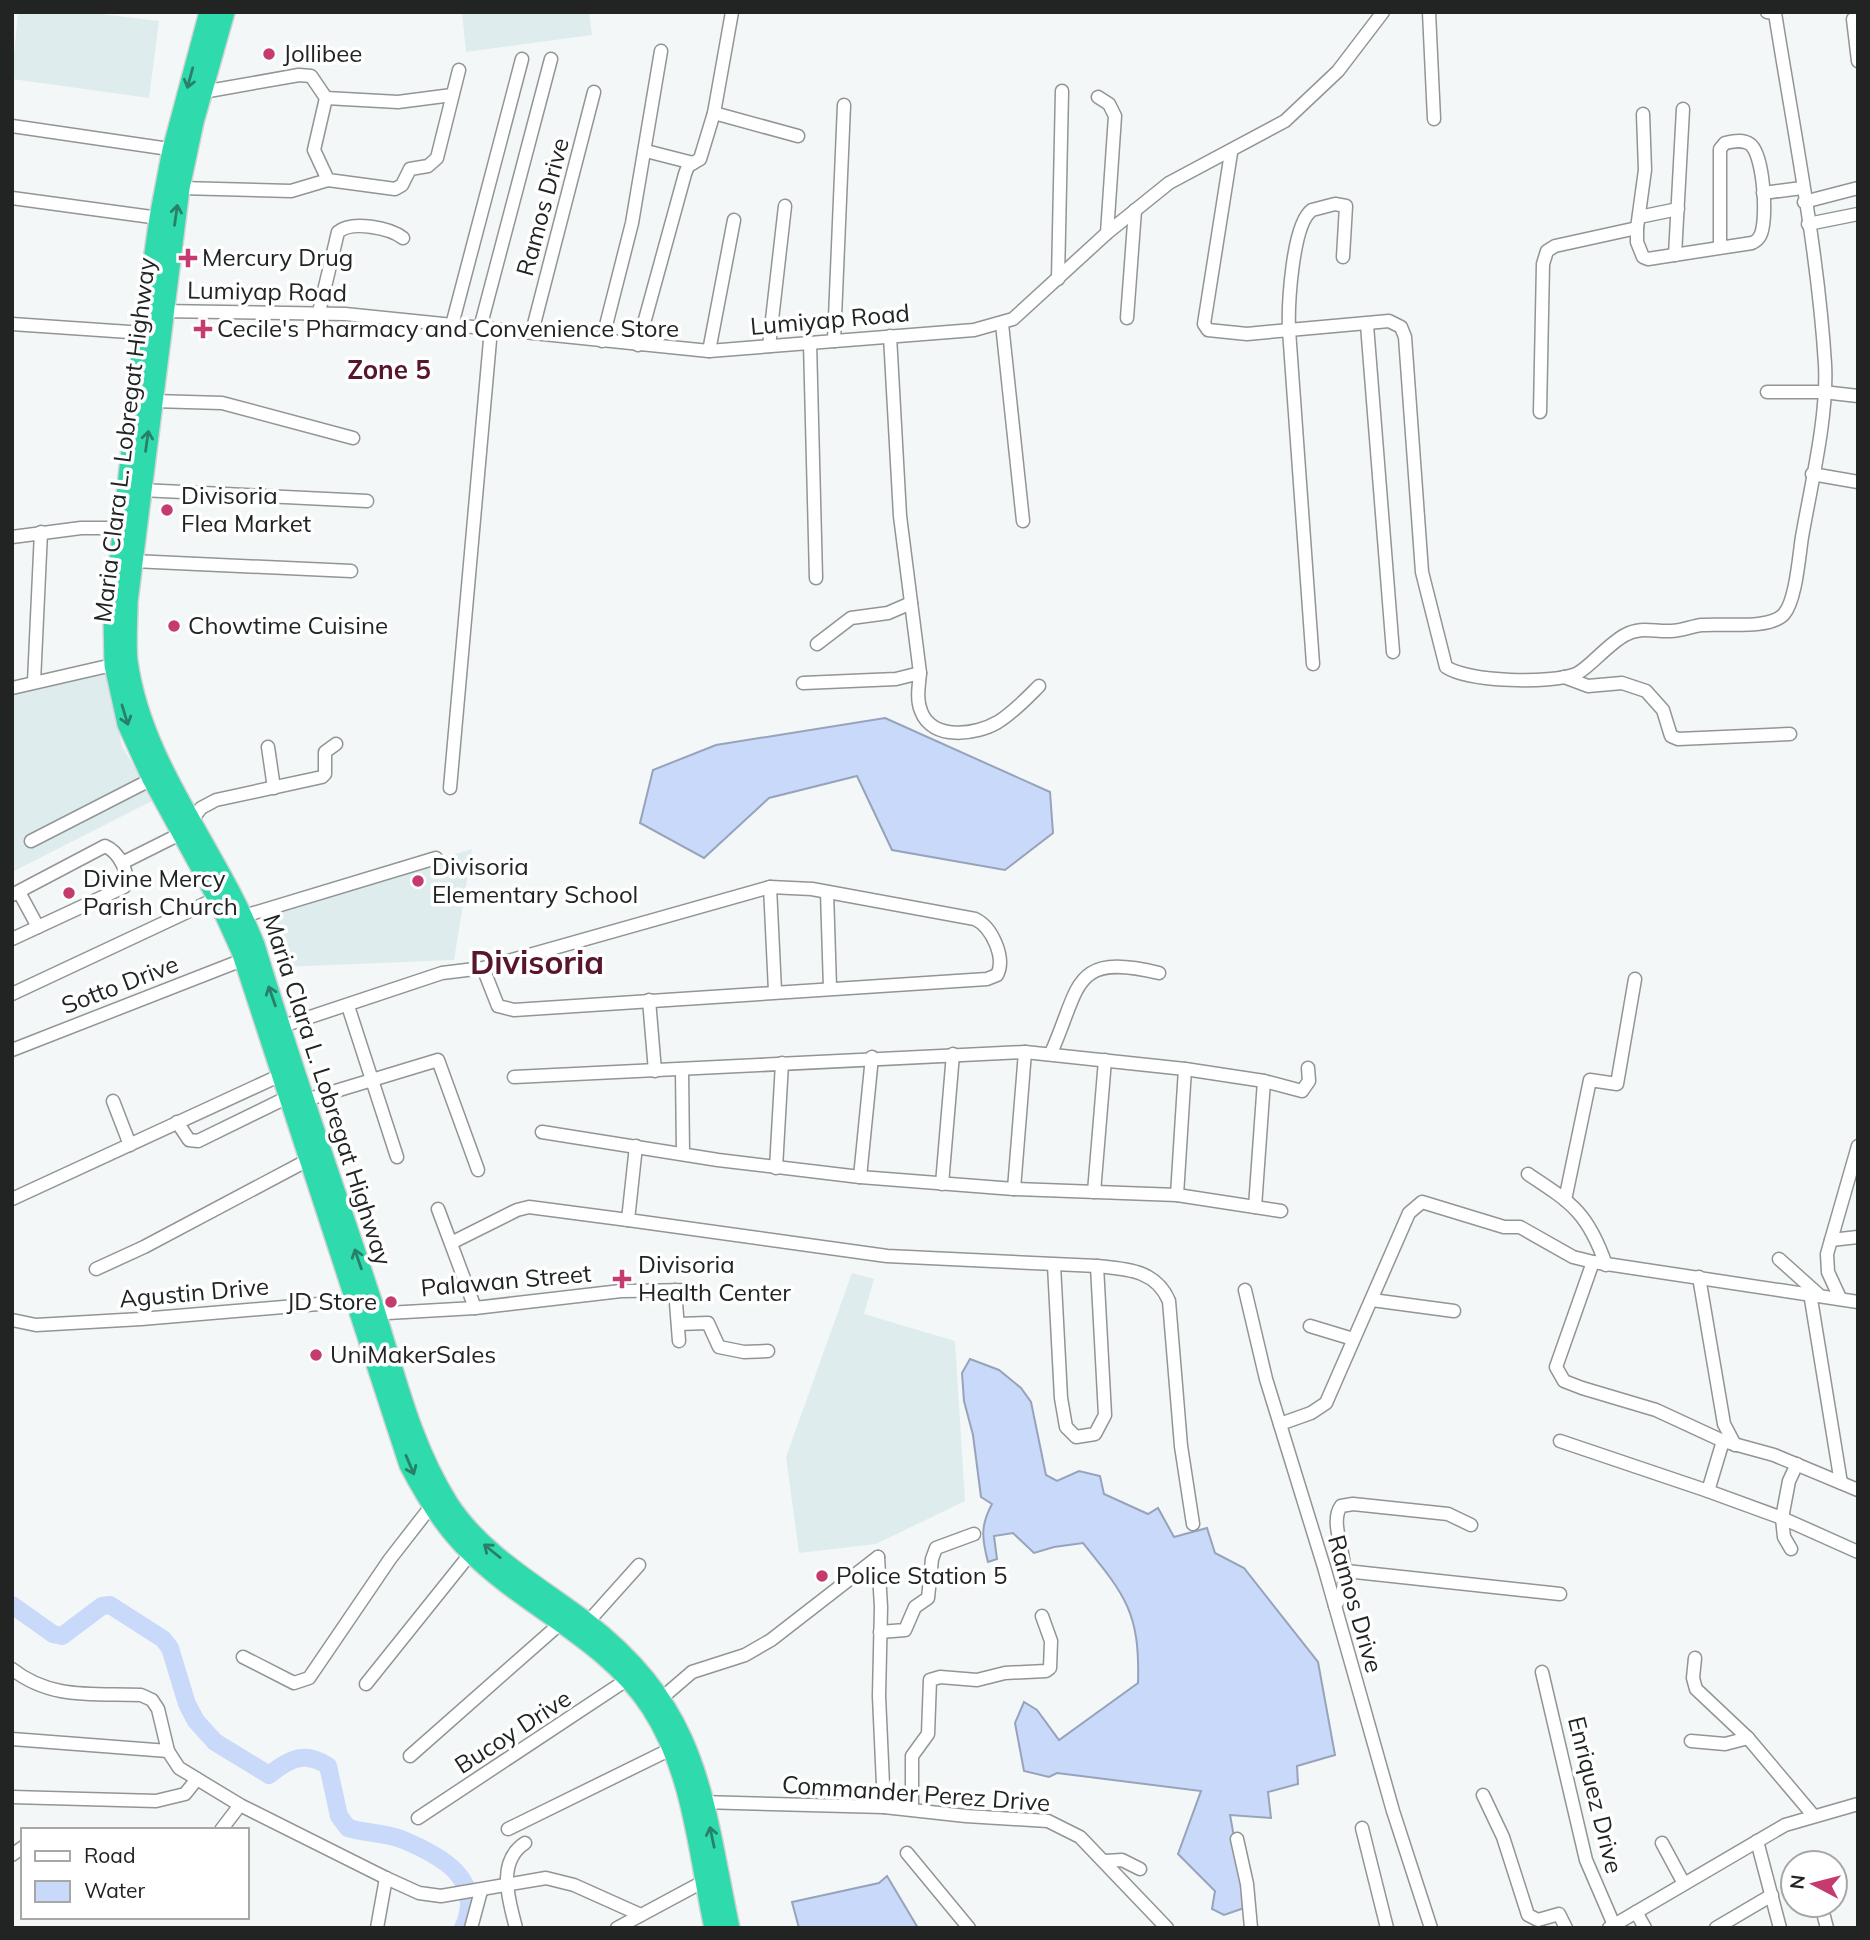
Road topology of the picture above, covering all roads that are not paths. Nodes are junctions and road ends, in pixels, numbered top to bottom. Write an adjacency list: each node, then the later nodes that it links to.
1 (209, 12): 26 (highway, Maria Clara L. Lobregat Highway, one-way to 26)
2 (225, 12): 14 (highway, Maria Clara L. Lobregat Highway)
3 (732, 12): 21 (street)
4 (1383, 12): 28 (street, Lumiyap Road)
5 (1429, 12): 23 (street)
6 (1773, 13): 32 (street)
7 (1858, 19): 11 (street)
8 (660, 51): 27 (street)
9 (522, 59): 57 (street)
10 (551, 59): 58 (street)
11 (1858, 61)
12 (459, 70): 16 (street)
13 (1062, 91): 50 (street)
14 (203, 92): 18 (street); 26 (highway, Maria Clara L. Lobregat Highway)
15 (594, 92): 60 (street, Ramos Drive)
16 (452, 95): 18 (street); 30 (street)
17 (1098, 97): 45 (street)
18 (326, 98): 30 (street)
19 (844, 105): 64 (street)
20 (1683, 109): 38 (street)
21 (714, 114): 25 (street); 29 (street)
22 (1643, 114): 43 (street)
23 (1434, 119)
24 (12, 125): 26 (street)
25 (798, 136)
26 (180, 151): 31 (highway, Maria Clara L. Lobregat Highway); 41 (highway, Maria Clara L. Lobregat Highway)
27 (646, 151): 29 (street); 63 (street)
28 (1231, 153): 39 (street, Lumiyap Road); 59 (street)
29 (693, 163): 66 (street)
30 (328, 180): 31 (street)
31 (180, 188): 51 (highway, Maria Clara L. Lobregat Highway, one-way to 31)
32 (1802, 188): 34 (street); 36 (street)
33 (1858, 188): 36 (street)
34 (1763, 193): 47 (street); 47 (street)
35 (12, 198): 41 (street)
36 (1804, 202): 44 (street)
37 (785, 206): 67 (street)
38 (1678, 209): 43 (street); 48 (street)
39 (1135, 210): 45 (street, Lumiyap Road); 53 (street)
40 (1858, 214): 44 (street)
41 (159, 218): 51 (highway, Maria Clara L. Lobregat Highway)
42 (734, 220): 68 (street)
43 (1638, 223): 48 (street); 73 (street)
44 (1808, 224): 70 (street)
45 (1107, 233): 50 (street, Lumiyap Road)
46 (403, 238): 52 (street)
47 (1720, 248): 48 (street)
48 (1675, 255)
49 (1343, 257): 59 (street)
50 (1058, 278): 55 (street, Lumiyap Road)
51 (155, 311): 52 (street, Lumiyap Road); 61 (highway, Maria Clara L. Lobregat Highway); 72 (highway, Maria Clara L. Lobregat Highway)
52 (319, 312): 57 (street, Lumiyap Road)
53 (1127, 318)
54 (12, 324): 61 (street)
55 (1002, 324): 62 (street, Lumiyap Road); 79 (street)
56 (1367, 324): 59 (street); 88 (street); 92 (street)
57 (452, 325): 58 (street, Lumiyap Road)
58 (485, 329): 60 (street, Lumiyap Road); 102 (street)
59 (1289, 330): 90 (street)
60 (532, 332): 63 (street, Lumiyap Road)
61 (144, 333): 80 (highway, Maria Clara L. Lobregat Highway)
62 (890, 337): 64 (street, Lumiyap Road); 86 (street)
63 (602, 341): 66 (street, Lumiyap Road)
64 (834, 341): 65 (street, Lumiyap Road)
65 (810, 343): 67 (street, Lumiyap Road); 85 (street)
66 (638, 345): 68 (street, Lumiyap Road)
67 (769, 346): 68 (street, Lumiyap Road)
68 (709, 351)
69 (1767, 392): 70 (street)
70 (1823, 392): 71 (street); 75 (street)
71 (1858, 396)
72 (153, 401): 74 (street); 77 (highway, Maria Clara L. Lobregat Highway, one-way to 72)
73 (1540, 412)
74 (353, 438)
75 (1812, 474): 76 (street); 92 (street)
76 (1858, 482)
77 (141, 489): 78 (street); 80 (highway, Maria Clara L. Lobregat Highway)
78 (367, 501)
79 (1023, 521)
80 (129, 528): 81 (street); 83 (highway, Maria Clara L. Lobregat Highway); 89 (highway, Maria Clara L. Lobregat Highway)
81 (41, 532): 82 (street); 93 (street)
82 (12, 537)
83 (133, 561): 84 (street); 89 (highway, Maria Clara L. Lobregat Highway)
84 (351, 571)
85 (816, 578)
86 (911, 603): 87 (street); 91 (street)
87 (817, 644)
88 (1392, 652)
89 (121, 663): 93 (street); 100 (highway, Maria Clara L. Lobregat Highway, one-way to 100); 103 (highway, Maria Clara L. Lobregat Highway)
90 (1313, 664)
91 (920, 673): 94 (street); 95 (street)
92 (1564, 677): 97 (street)
93 (34, 682): 96 (street)
94 (803, 683)
95 (1039, 686)
96 (12, 688)
97 (1790, 734)
98 (336, 744): 101 (street)
99 (268, 747): 101 (street)
100 (152, 779): 103 (highway, Maria Clara L. Lobregat Highway); 104 (street)
101 (274, 788): 103 (street)
102 (450, 788)
103 (186, 826): 106 (street); 110 (highway, Maria Clara L. Lobregat Highway); 111 (highway, Maria Clara L. Lobregat Highway)
104 (31, 841)
105 (436, 858): 111 (street)
106 (122, 863): 109 (street); 112 (street)
107 (770, 887): 108 (street); 115 (street); 119 (street)
108 (827, 892): 118 (street); 118 (street)
109 (16, 894): 112 (street)
110 (217, 898): 114 (highway, Maria Clara L. Lobregat Highway); 120 (street)
111 (244, 916): 114 (highway, Maria Clara L. Lobregat Highway)
112 (38, 927): 113 (street)
113 (12, 939)
114 (251, 957): 123 (highway, Maria Clara L. Lobregat Highway); 124 (street, Sotto Drive)
115 (483, 968): 121 (street); 122 (street)
116 (1159, 973): 126 (street)
117 (1635, 979): 158 (street)
118 (830, 988): 119 (street)
119 (775, 991): 121 (street)
120 (12, 994)
121 (649, 1000): 134 (street)
122 (348, 1006): 123 (street); 137 (street)
123 (275, 1028): 135 (highway, Maria Clara L. Lobregat Highway); 139 (highway, Maria Clara L. Lobregat Highway)
124 (12, 1050)
125 (1025, 1052): 126 (street); 127 (street); 154 (street)
126 (1051, 1053): 129 (street)
127 (953, 1054): 128 (street); 153 (street)
128 (873, 1057): 130 (street); 152 (street)
129 (1105, 1060): 132 (street); 155 (street)
130 (782, 1063): 133 (street); 149 (street)
131 (1308, 1068): 138 (street)
132 (1185, 1069): 138 (street); 156 (street)
133 (682, 1070): 134 (street); 146 (street)
134 (655, 1071): 136 (street)
135 (283, 1074): 139 (highway, Maria Clara L. Lobregat Highway); 141 (street)
136 (514, 1077)
137 (372, 1080): 139 (street); 147 (street); 150 (street)
138 (1264, 1081): 159 (street)
139 (298, 1098): 141 (street); 148 (highway, Maria Clara L. Lobregat Highway); 180 (highway, Maria Clara L. Lobregat Highway, one-way to 139)
140 (113, 1101): 143 (street)
141 (177, 1122): 143 (street)
142 (542, 1132): 144 (street)
143 (130, 1145): 157 (street)
144 (636, 1146): 146 (street); 162 (street)
145 (1858, 1146): 164 (street)
146 (683, 1154): 149 (street)
147 (397, 1157)
148 (308, 1160): 170 (street); 180 (highway, Maria Clara L. Lobregat Highway)
149 (776, 1168): 152 (street)
150 (478, 1170)
151 (1528, 1174): 158 (street)
152 (860, 1177): 153 (street)
153 (942, 1184): 154 (street)
154 (1014, 1189): 155 (street)
155 (1094, 1192): 156 (street)
156 (1177, 1195): 159 (street)
157 (12, 1199)
158 (1565, 1199): 167 (street)
159 (1255, 1207): 161 (street)
160 (439, 1209): 165 (street)
161 (1281, 1211)
162 (628, 1220): 165 (street); 168 (street)
163 (1858, 1237): 164 (street)
164 (1831, 1240): 176 (street)
165 (451, 1243): 179 (street)
166 (1779, 1259): 175 (street)
167 (1600, 1263): 171 (street); 177 (street); 190 (street)
168 (1054, 1265): 169 (street); 169 (street)
169 (1097, 1266): 197 (street)
170 (96, 1269)
171 (1699, 1277): 175 (street); 190 (street)
172 (675, 1290): 173 (street, Palawan Street); 179 (street, Palawan Street); 183 (street)
173 (698, 1290)
174 (1245, 1290): 188 (street, Ramos Drive)
175 (1814, 1293): 176 (street); 192 (street)
176 (1840, 1298): 178 (street)
177 (1372, 1300): 181 (street); 185 (street)
178 (1858, 1302)
179 (475, 1308): 180 (street, Palawan Street)
180 (363, 1310): 182 (street, Agustin Drive); 195 (highway, Maria Clara L. Lobregat Highway, one-way to 195); 209 (highway, Maria Clara L. Lobregat Highway, one-way to 180)
181 (1454, 1311)
182 (12, 1320)
183 (678, 1324): 186 (street); 187 (street)
184 (1310, 1326): 185 (street)
185 (1353, 1339): 188 (street)
186 (679, 1340)
187 (768, 1351)
188 (1280, 1424): 206 (street, Ramos Drive)
189 (1560, 1441): 194 (street)
190 (1729, 1443): 191 (street); 194 (street)
191 (1797, 1464): 192 (street); 196 (street)
192 (1841, 1483): 193 (street)
193 (1858, 1490)
194 (1708, 1491): 196 (street)
195 (432, 1505): 202 (highway, Maria Clara L. Lobregat Highway); 211 (street)
196 (1782, 1518): 200 (street); 201 (street)
197 (1193, 1524)
198 (1471, 1525): 204 (street)
199 (974, 1534): 210 (street)
200 (1791, 1549)
201 (1858, 1552)
202 (471, 1553): 208 (highway, Maria Clara L. Lobregat Highway); 216 (street)
203 (639, 1564): 209 (street)
204 (1346, 1572): 205 (street); 206 (street)
205 (1560, 1594)
206 (1335, 1606): 263 (street, Ramos Drive)
207 (1042, 1616): 231 (street)
208 (562, 1622): 215 (highway, Maria Clara L. Lobregat Highway); 223 (street)
209 (587, 1623): 215 (highway, Maria Clara L. Lobregat Highway)
210 (880, 1632): 217 (street); 230 (street)
211 (243, 1657)
212 (1695, 1658): 218 (street)
213 (12, 1669): 222 (street)
214 (1542, 1672): 252 (street, Enriquez Drive)
215 (634, 1675): 217 (highway, Maria Clara L. Lobregat Highway); 233 (street, Bucoy Drive)
216 (366, 1684)
217 (656, 1702): 221 (highway, Maria Clara L. Lobregat Highway); 227 (highway, Maria Clara L. Lobregat Highway)
218 (1748, 1738): 220 (street); 232 (street)
219 (12, 1740): 222 (street)
220 (1691, 1741)
221 (673, 1748): 227 (highway, Maria Clara L. Lobregat Highway); 236 (street)
222 (168, 1751): 224 (street)
223 (410, 1756)
224 (197, 1779): 226 (street); 229 (street)
225 (1483, 1795): 264 (street)
226 (12, 1797)
227 (697, 1802): 230 (street, Commander Perez Drive); 244 (highway, Maria Clara L. Lobregat Highway)
228 (1858, 1804): 232 (street)
229 (240, 1805): 234 (street); 245 (street)
230 (884, 1807): 231 (street, Commander Perez Drive)
231 (912, 1809): 242 (street, Commander Perez Drive)
232 (1813, 1815): 238 (street)
233 (418, 1818)
234 (223, 1828)
235 (1362, 1828): 262 (street)
236 (508, 1829)
237 (1237, 1839): 261 (street)
238 (1757, 1841): 246 (street); 249 (street)
239 (525, 1843): 247 (street)
240 (1662, 1843): 246 (street)
241 (907, 1853): 253 (street)
242 (1105, 1861): 243 (street); 260 (street, Commander Perez Drive)
243 (1140, 1869)
244 (712, 1877): 251 (street); 258 (highway, Maria Clara L. Lobregat Highway); 259 (highway, Maria Clara L. Lobregat Highway)
245 (386, 1878): 248 (street); 254 (street)
246 (1683, 1882): 250 (street)
247 (506, 1887): 248 (street); 251 (street); 256 (street)
248 (476, 1892): 255 (street)
249 (1772, 1895): 266 (street); 267 (street)
250 (1636, 1912): 252 (street); 265 (street)
251 (641, 1915): 257 (street)
252 (1612, 1926)
253 (967, 1927)
254 (377, 1928)
255 (471, 1928)
256 (516, 1928)
257 (617, 1928)
258 (714, 1928)
259 (730, 1928)
260 (1167, 1928)
261 (1251, 1928)
262 (1387, 1928)
263 (1431, 1928)
264 (1566, 1928)
265 (1645, 1928)
266 (1716, 1928)
267 (1780, 1928)

